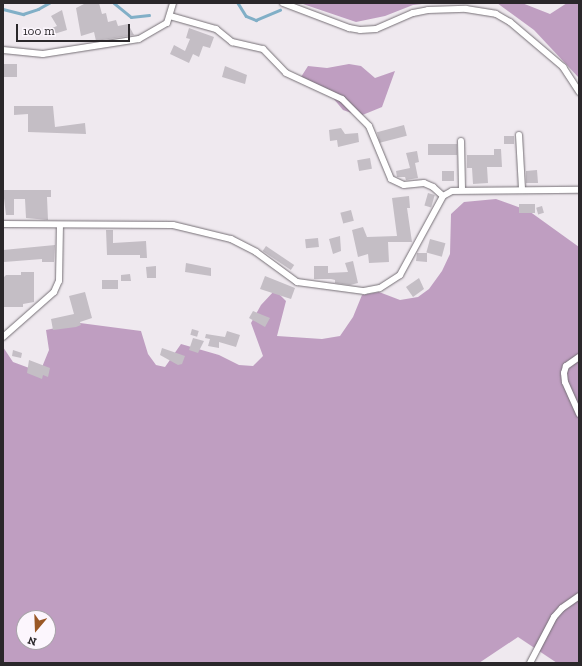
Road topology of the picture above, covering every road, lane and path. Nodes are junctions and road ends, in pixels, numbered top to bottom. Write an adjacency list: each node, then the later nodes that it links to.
1 (173, 3): 3 (street)
2 (283, 3): 5 (street)
3 (170, 16): 4 (street); 11 (street)
4 (3, 50)
5 (579, 92)
6 (519, 136): 9 (street)
7 (461, 141): 8 (street)
8 (462, 189): 9 (street); 11 (street)
9 (522, 189): 10 (street)
10 (579, 190)
11 (442, 196): 13 (street)
12 (3, 224): 13 (street)
13 (60, 224): 14 (street)
14 (3, 337)
15 (579, 357): 16 (street)
16 (579, 414)
17 (579, 596): 18 (street)
18 (530, 663)

